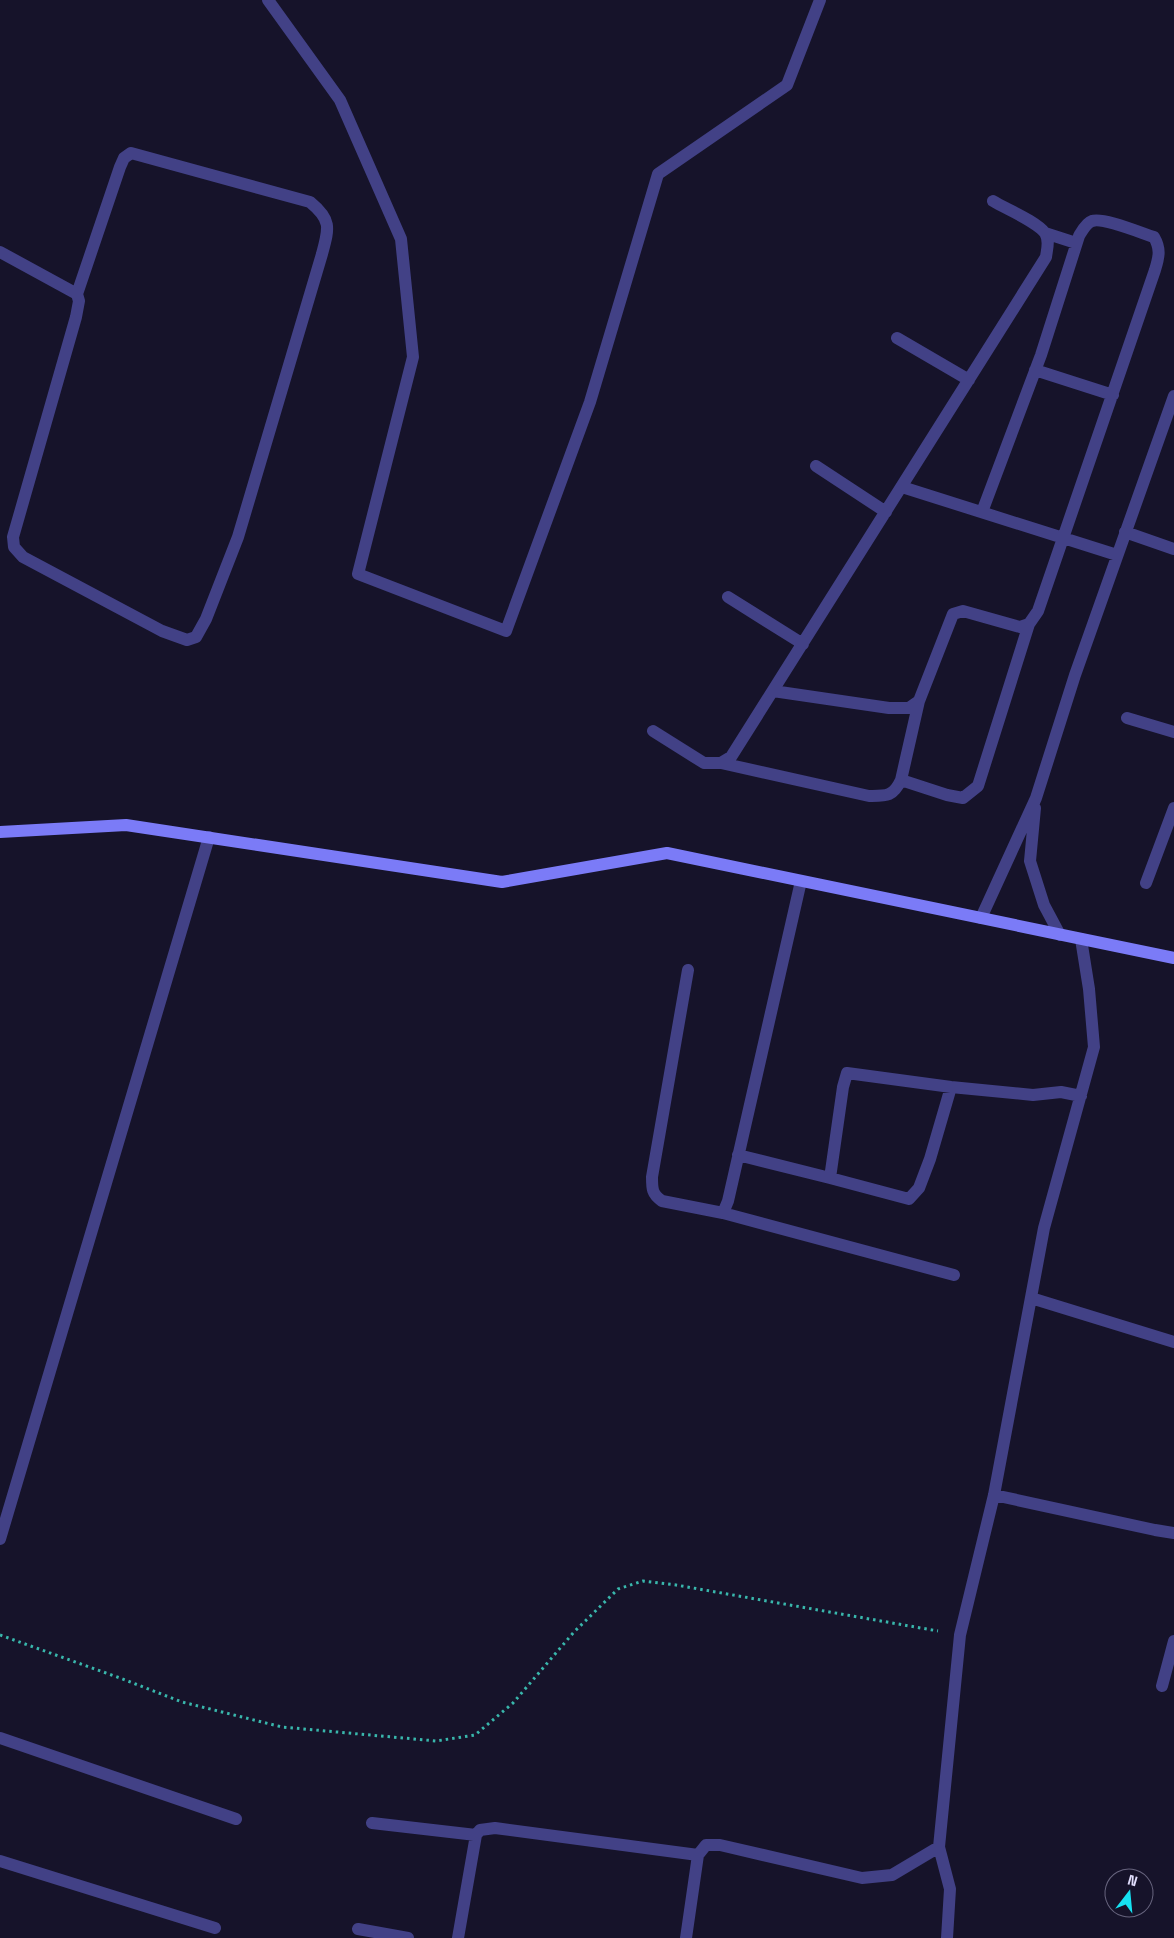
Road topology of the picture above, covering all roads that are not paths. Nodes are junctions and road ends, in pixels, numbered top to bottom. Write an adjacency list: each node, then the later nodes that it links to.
1 (268, 0): 2 (street)
2 (820, 0)
3 (993, 201): 4 (street)
4 (1045, 233): 5 (street); 10 (street)
5 (1076, 243): 9 (street); 11 (street)
6 (0, 252): 7 (street)
7 (77, 294): 7 (street)
8 (897, 338): 10 (street)
9 (1036, 370): 11 (street); 16 (street)
10 (969, 380): 14 (street)
11 (1113, 395): 18 (street)
12 (1174, 396): 17 (street)
13 (816, 466): 15 (street)
14 (902, 487): 15 (street); 16 (street)
15 (886, 512): 23 (street)
16 (982, 512): 18 (street)
17 (1125, 532): 19 (street); 20 (street)
18 (1063, 538): 20 (street); 22 (street)
19 (1174, 549)
20 (1117, 555): 31 (street)
21 (728, 598): 23 (street)
22 (1029, 624): 25 (street); 30 (street)
23 (803, 644): 24 (street)
24 (773, 691): 25 (street); 29 (street)
25 (919, 701): 30 (street)
26 (1127, 718): 28 (street)
27 (653, 730): 29 (street)
28 (1174, 732)
29 (721, 763): 30 (street)
30 (901, 780)
31 (1036, 798): 37 (street); 38 (street)
32 (1174, 808): 36 (street)
33 (0, 832): 34 (street)
34 (210, 837): 35 (street); 52 (street)
35 (801, 880): 37 (street); 44 (street)
36 (1146, 883)
37 (981, 918): 38 (street)
38 (1060, 935): 39 (street)
39 (1081, 939): 40 (street); 43 (street)
40 (1174, 958)
41 (688, 970): 46 (street)
42 (951, 1087): 43 (street); 45 (street); 45 (street)
43 (1081, 1096): 48 (street)
44 (738, 1155): 45 (street); 46 (street)
45 (830, 1178)
46 (723, 1213): 47 (street)
47 (954, 1275)
48 (1031, 1298): 49 (street); 50 (street)
49 (1174, 1342)
50 (994, 1495): 51 (street); 59 (street)
51 (1174, 1533)
52 (0, 1539)
53 (1174, 1641): 54 (street)
54 (1162, 1686)
55 (0, 1738): 56 (street)
56 (236, 1819)
57 (372, 1823): 58 (street)
58 (476, 1835): 60 (street); 65 (street)
59 (939, 1847): 60 (street); 67 (street)
60 (698, 1855): 66 (street)
61 (0, 1861): 62 (street)
62 (215, 1928)
63 (358, 1929): 64 (street)
64 (408, 1938)
65 (458, 1938)
66 (686, 1938)
67 (946, 1938)

